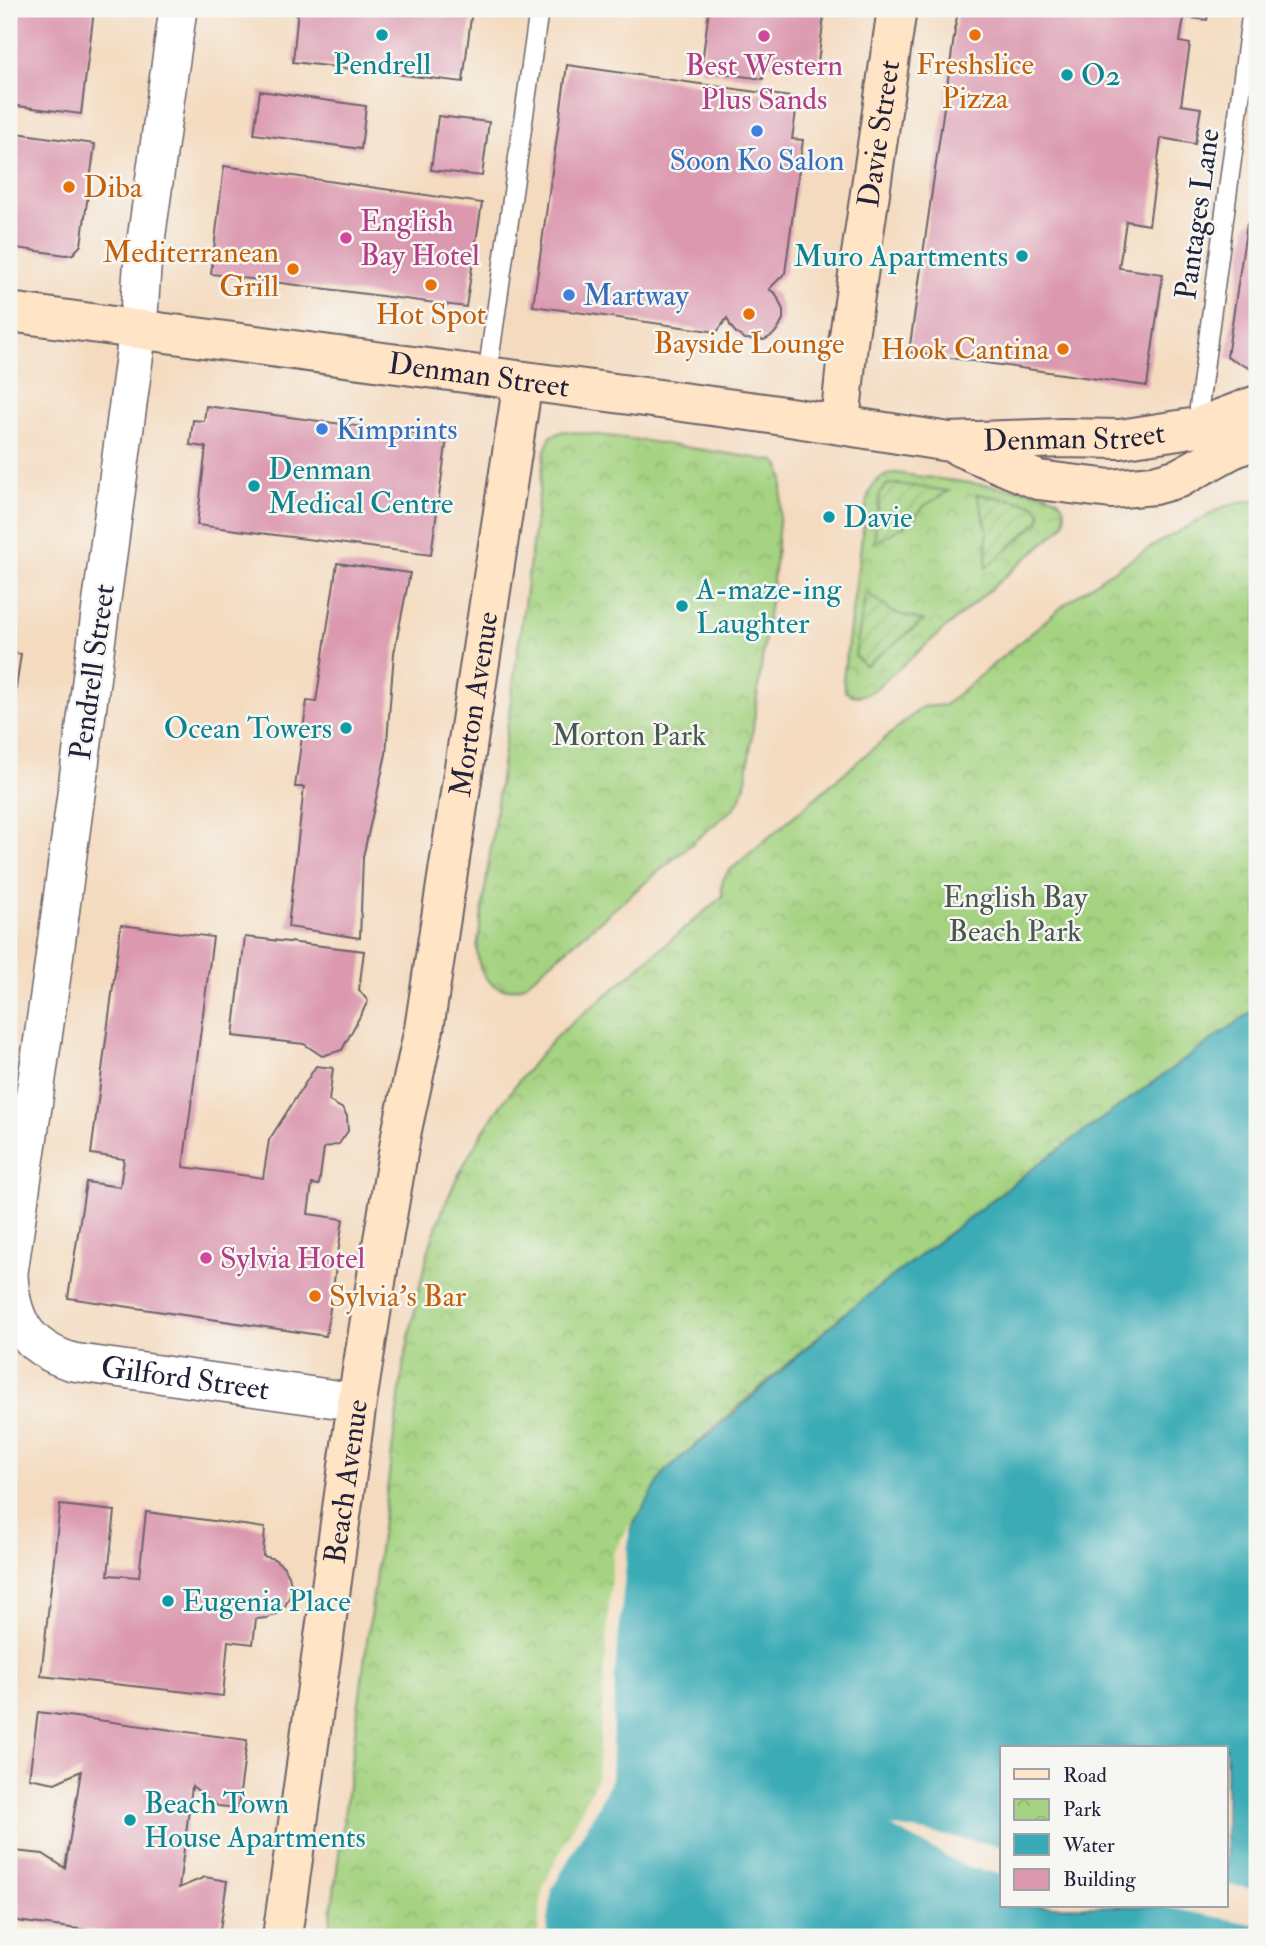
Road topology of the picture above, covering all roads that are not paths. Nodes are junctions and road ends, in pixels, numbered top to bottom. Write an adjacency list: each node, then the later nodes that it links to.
1 (178, 9): 6 (street, Pendrell Street)
2 (539, 9): 7 (lane)
3 (897, 9): 9 (street, Davie Street)
4 (1252, 9): 10 (lane, Pantages Lane)
5 (9, 312): 6 (street, Denman Street)
6 (138, 329): 7 (street, Denman Street); 14 (street, Pendrell Street)
7 (505, 378): 9 (street, Denman Street); 13 (street, Morton Avenue)
8 (1257, 405): 10 (street)
9 (840, 424): 12 (street, Denman Street)
10 (1198, 427): 12 (street, Denman Street)
11 (1257, 439): 12 (street, Denman Street)
12 (949, 442)
13 (424, 1029): 15 (street, Beach Avenue)
14 (25, 1331): 15 (street, Gilford Street)
15 (357, 1402): 16 (street, Beach Avenue)
16 (282, 1937)

